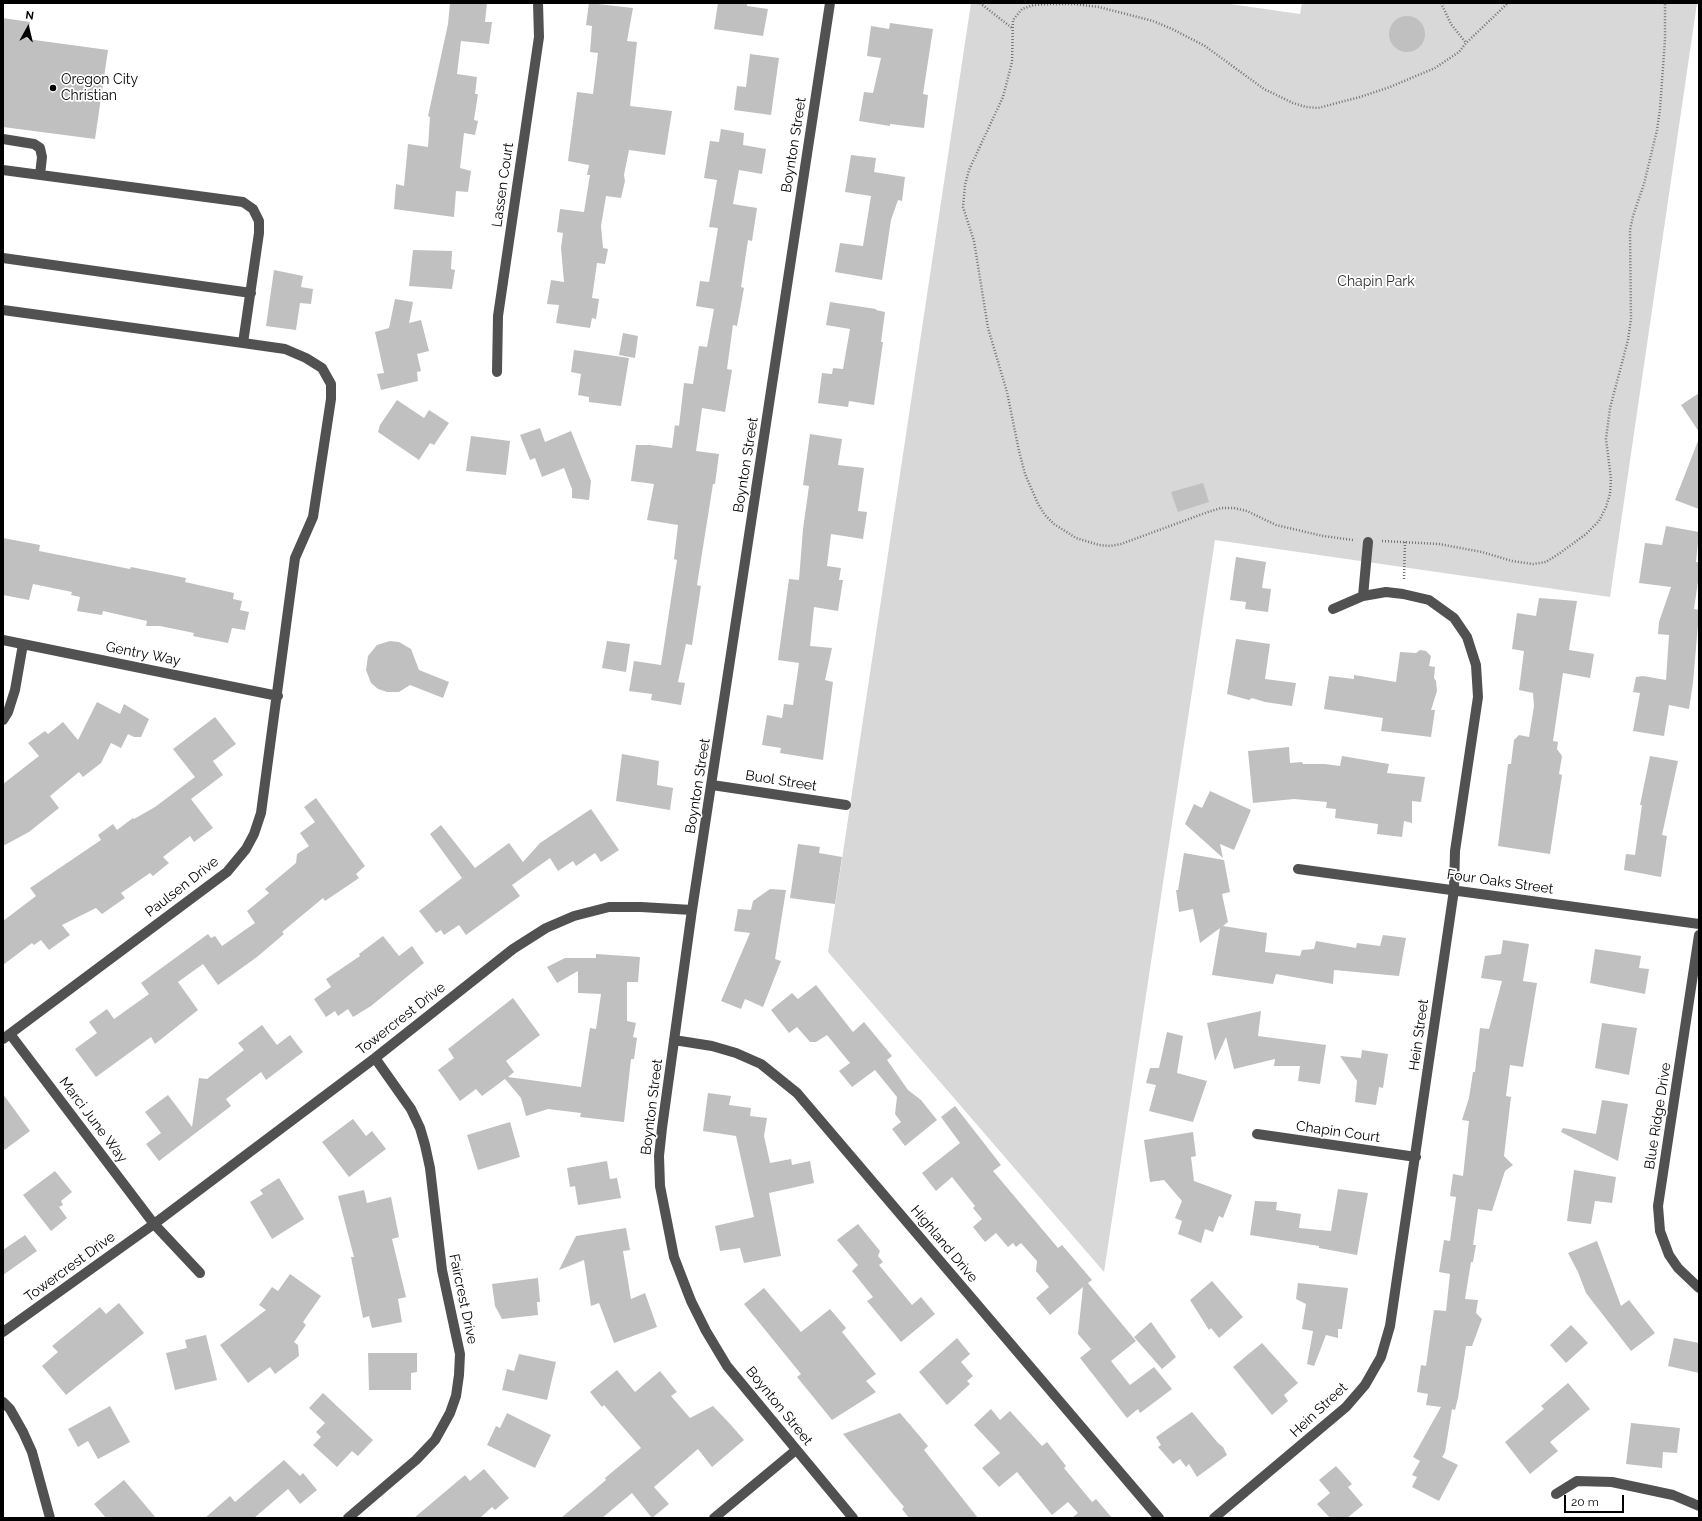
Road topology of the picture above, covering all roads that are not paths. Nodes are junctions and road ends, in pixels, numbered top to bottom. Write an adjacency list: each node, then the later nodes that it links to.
1 (538, 3): 10 (street, Lassen Court)
2 (830, 3): 18 (street, Boynton Street)
3 (3, 139): 5 (street)
4 (3, 170): 5 (street)
5 (40, 175): 7 (street)
6 (3, 258): 7 (street)
7 (251, 293): 9 (street)
8 (3, 310): 9 (street, Paulsen Drive)
9 (243, 343): 16 (street, Paulsen Drive)
10 (497, 372)
11 (1368, 542): 12 (street)
12 (1362, 596): 13 (street, Hein Street); 21 (street, Hein Street)
13 (1333, 609)
14 (3, 640): 15 (street, Gentry Way)
15 (23, 644): 16 (street, Gentry Way); 17 (street)
16 (278, 696): 25 (street, Paulsen Drive)
17 (3, 720)
18 (712, 785): 19 (street, Buol Street); 22 (street, Boynton Street)
19 (846, 806)
20 (1298, 869): 21 (street, Four Oaks Street)
21 (1454, 890): 23 (street, Four Oaks Street); 29 (street, Hein Street)
22 (692, 910): 26 (street, Boynton Street); 27 (street, Towercrest Drive)
23 (1699, 924)
24 (1699, 935): 32 (street, Blue Ridge Drive)
25 (7, 1037): 30 (street, Marci June Way)
26 (674, 1040): 35 (street, Boynton Street); 42 (street, Highland Drive)
27 (375, 1058): 30 (street, Towercrest Drive); 39 (street, Faircrest Drive)
28 (1257, 1134): 29 (street, Chapin Court)
29 (1416, 1157): 43 (street, Hein Street)
30 (154, 1224): 31 (street); 33 (street, Towercrest Drive)
31 (200, 1273)
32 (1699, 1288)
33 (3, 1332)
34 (3, 1402): 38 (street)
35 (796, 1450): 40 (street); 41 (street, Boynton Street)
36 (1556, 1494): 37 (street)
37 (1699, 1506)
38 (50, 1518)
39 (348, 1518)
40 (714, 1518)
41 (853, 1518)
42 (1159, 1518)
43 (1214, 1518)

